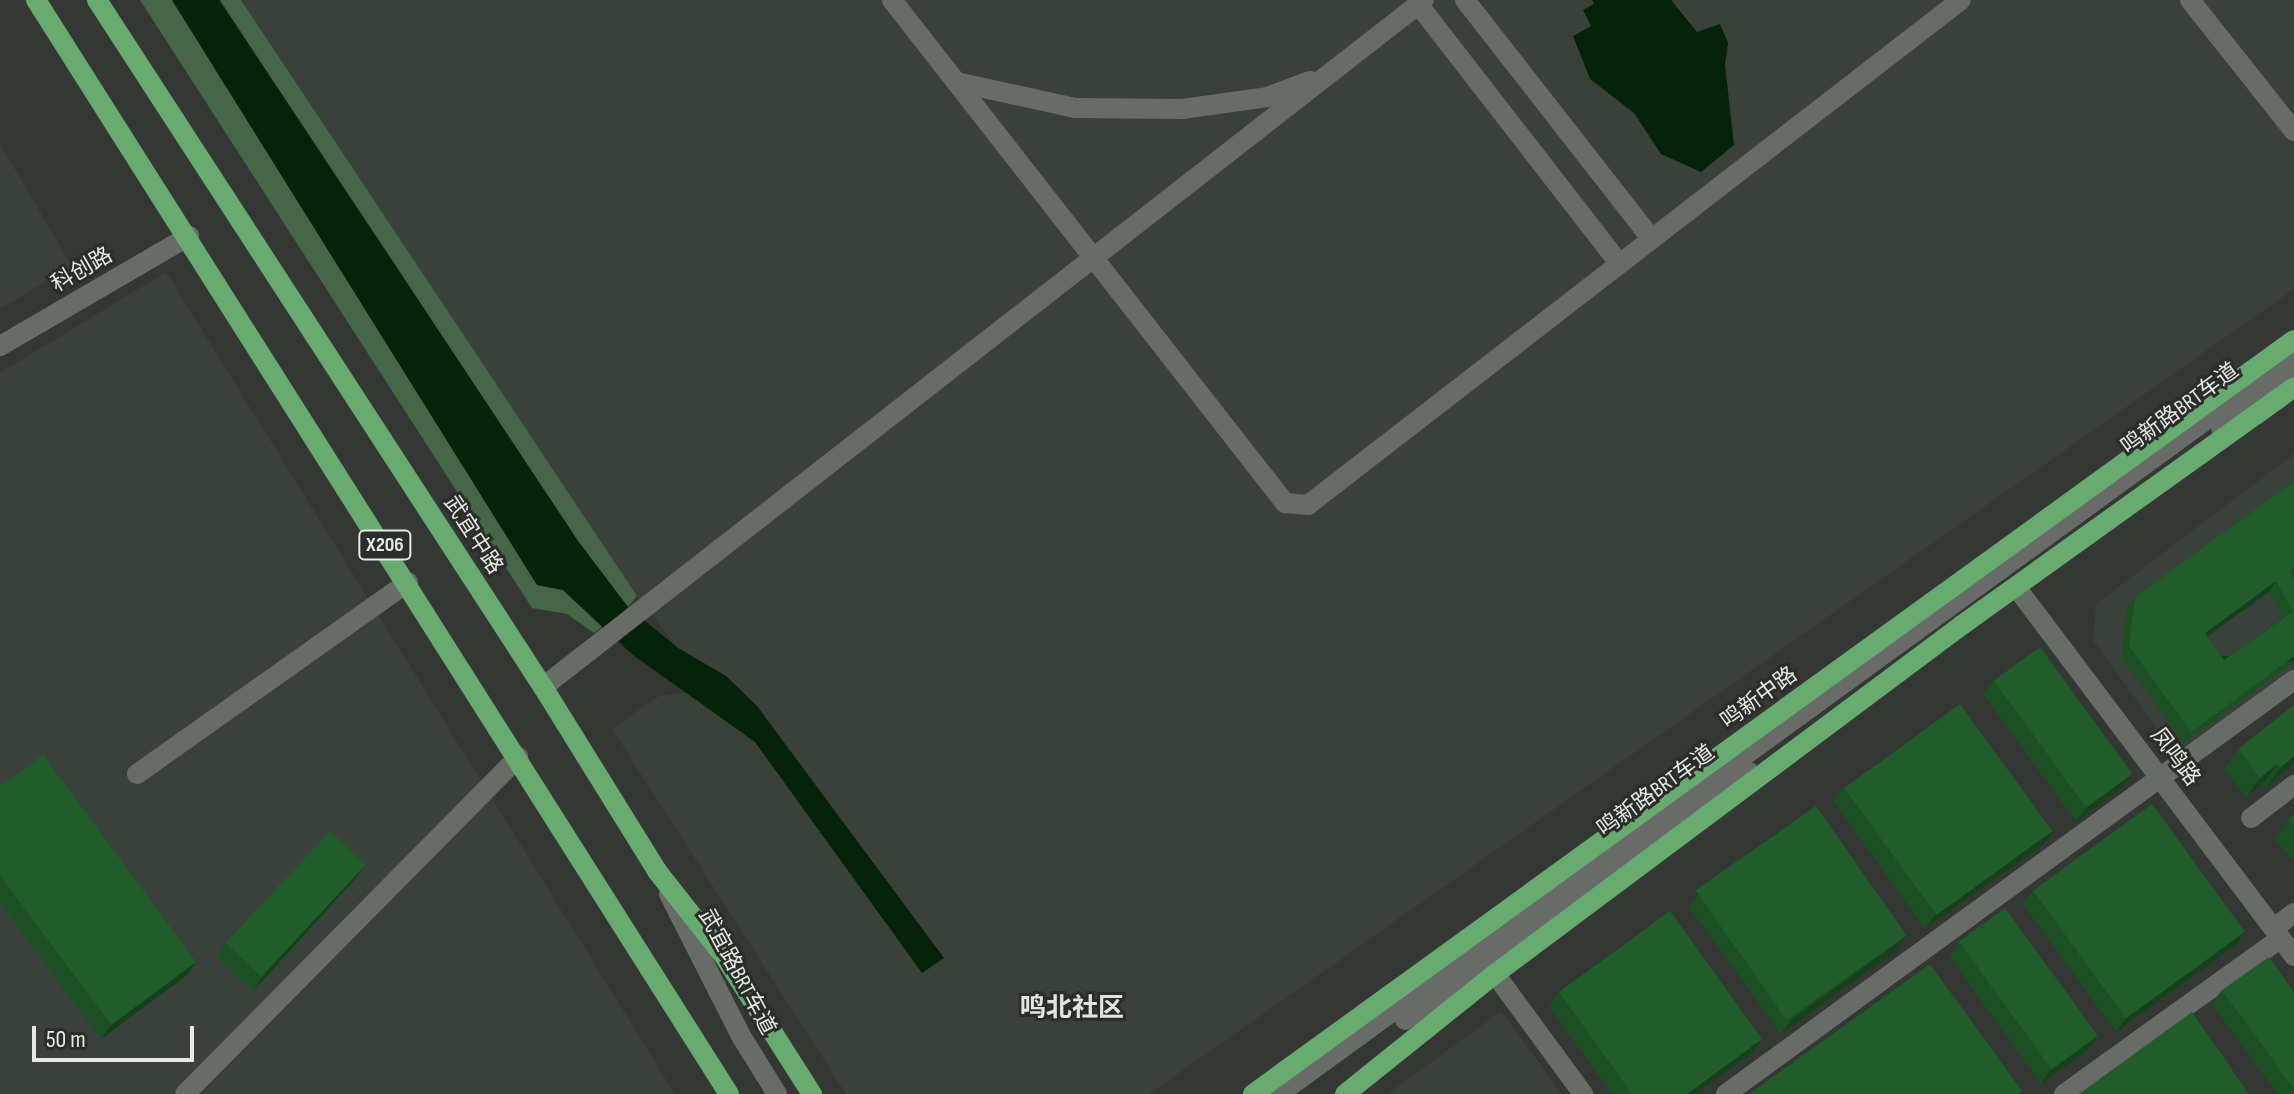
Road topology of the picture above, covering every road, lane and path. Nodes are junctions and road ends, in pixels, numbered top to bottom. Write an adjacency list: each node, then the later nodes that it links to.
1 (36, 0): 11 (main road, X206)
2 (97, 0): 23 (main road, 武宜中路 / X206)
3 (892, 0): 9 (street)
4 (1465, 0): 12 (street)
5 (1961, 0): 12 (street)
6 (2190, 0): 10 (street)
7 (1421, 2): 8 (street); 14 (street)
8 (1330, 73): 9 (street); 13 (street)
9 (956, 82): 13 (street)
10 (2294, 131)
11 (189, 236): 16 (street, 科创路); 20 (main road, X206)
12 (1651, 238): 14 (street)
13 (1093, 258): 14 (street); 23 (street)
14 (1618, 262)
15 (2294, 340): 38 (main road, 鸣新中路)
16 (0, 346)
17 (2294, 356): 39 (street, 鸣新路BRT车道)
18 (2294, 374): 40 (street, 鸣新路BRT车道)
19 (2294, 387): 21 (main road)
20 (408, 582): 24 (main road, X206); 25 (street)
21 (2016, 587): 26 (street, 凤鸣路); 33 (main road)
22 (2294, 680): 26 (street)
23 (543, 687): 29 (main road, 武宜中路 / X206)
24 (519, 757): 34 (street); 35 (main road, X206)
25 (137, 774)
26 (2161, 778): 31 (street, 凤鸣路); 43 (street)
27 (2294, 785): 28 (street)
28 (2251, 818)
29 (657, 871): 36 (street, 武宜路BRT车道); 37 (main road, 武宜中路 / X206)
30 (2294, 913): 31 (street)
31 (2278, 933): 32 (street, 凤鸣路); 44 (street)
32 (2294, 956)
33 (1495, 974): 41 (main road); 42 (street)
34 (185, 1094)
35 (729, 1094)
36 (777, 1094)
37 (812, 1094)
38 (1253, 1094)
39 (1279, 1094)
40 (1301, 1094)
41 (1345, 1094)
42 (1583, 1094)
43 (1726, 1094)
44 (2064, 1094)

